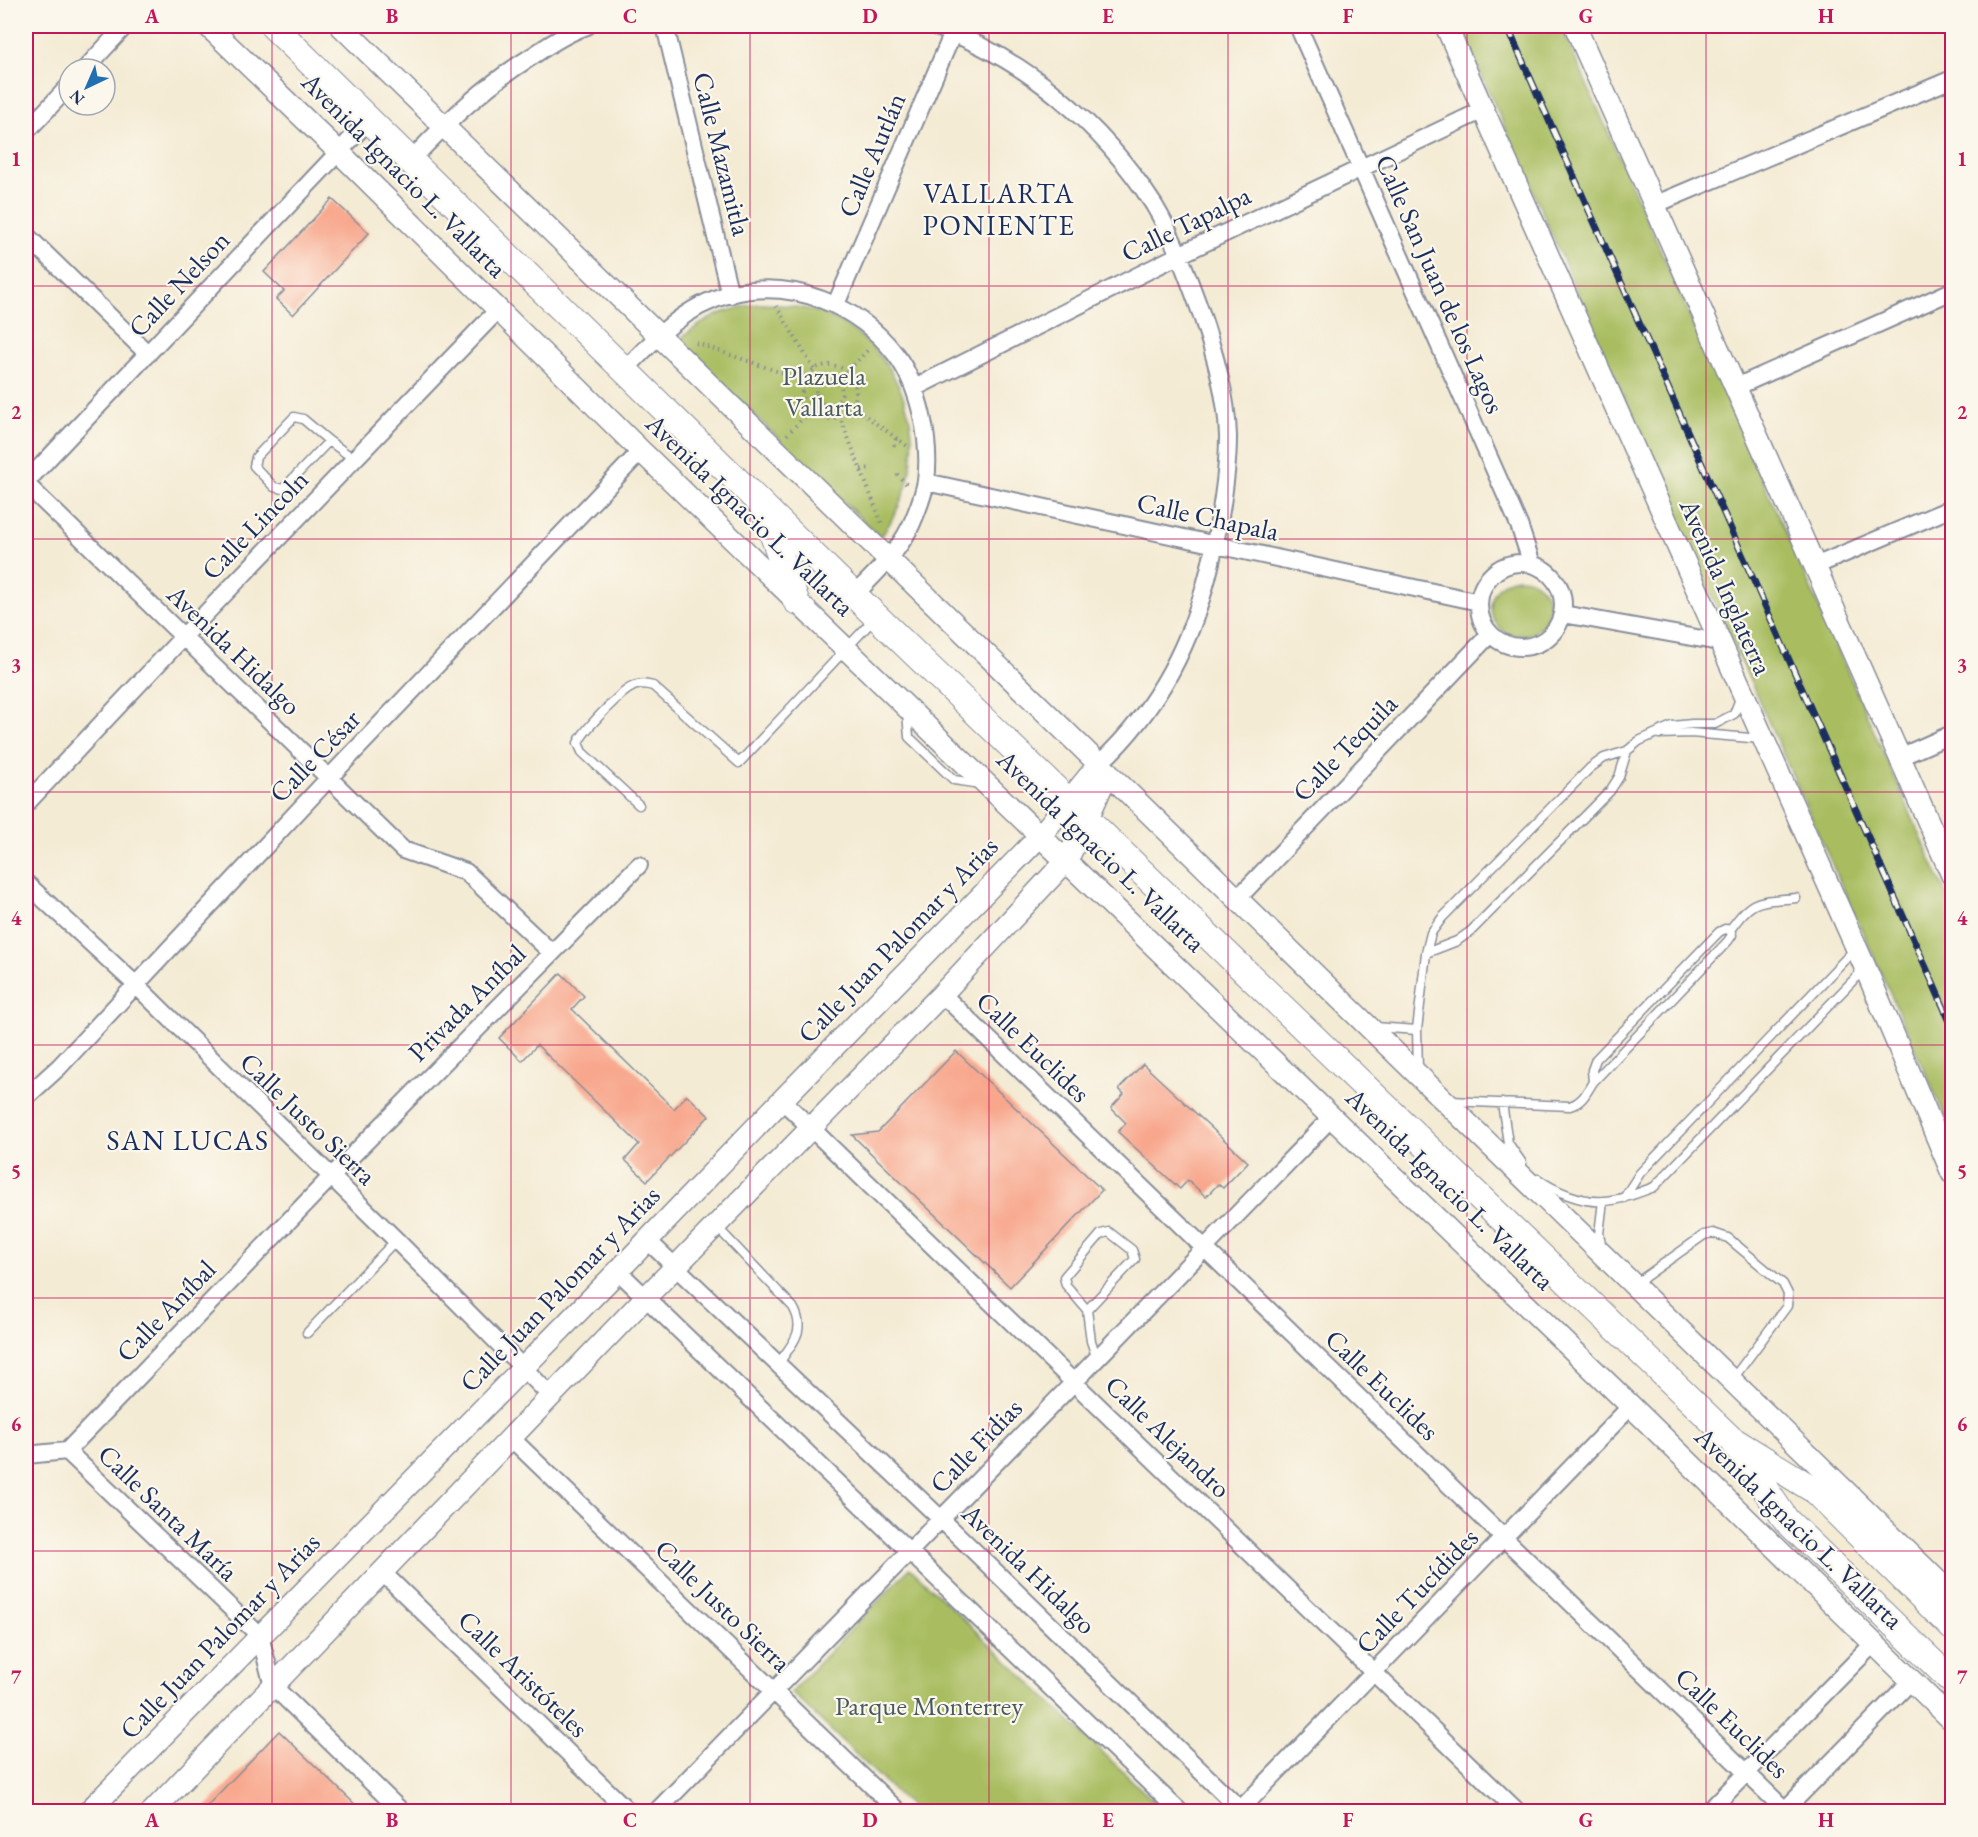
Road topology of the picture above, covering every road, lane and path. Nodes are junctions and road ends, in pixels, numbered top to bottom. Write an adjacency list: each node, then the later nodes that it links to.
1 (125, 26): 12 (street)
2 (208, 26): 19 (street, Avenida Ignacio L. Vallarta)
3 (341, 26): 17 (street)
4 (587, 26): 17 (street)
5 (665, 26): 26 (street, Calle Mazamitla)
6 (934, 26): 11 (street)
7 (1298, 26): 21 (street, Calle San Juan de los Lagos)
8 (1446, 26): 15 (street, Avenida Inglaterra)
9 (1575, 26): 22 (street)
10 (279, 28): 16 (main road, Avenida Ignacio L. Vallarta)
11 (954, 29): 24 (street); 28 (street, Calle Autlán)
12 (96, 57)
13 (1953, 78): 22 (street)
14 (57, 99): 18 (street)
15 (1483, 110): 21 (street, Calle Tapalpa); 72 (street, Avenida Inglaterra)
16 (369, 120): 19 (street, Calle Nelson); 20 (main road, Avenida Ignacio L. Vallarta)
17 (444, 126): 20 (street); 30 (street)
18 (26, 132)
19 (339, 152): 29 (street, Avenida Ignacio L. Vallarta); 33 (street, Calle Nelson)
20 (411, 160): 35 (main road, Avenida Ignacio L. Vallarta)
21 (1361, 168): 24 (street, Calle Tapalpa); 63 (street, Calle San Juan de los Lagos)
22 (1654, 205): 40 (street)
23 (26, 235): 33 (street)
24 (1179, 255): 41 (street, Calle Tapalpa); 61 (street)
25 (1953, 291): 40 (street)
26 (730, 294): 28 (street); 30 (street)
27 (780, 300): 34 (path)
28 (836, 304): 41 (street)
29 (498, 310): 50 (street, Avenida Ignacio L. Vallarta); 52 (street, Calle Lincoln)
30 (658, 334): 35 (street); 62 (street)
31 (688, 340): 37 (path)
32 (875, 342): 36 (path)
33 (148, 354): 56 (street, Calle Nelson)
34 (814, 369): 36 (path); 37 (path)
35 (624, 370): 58 (main road, Avenida Ignacio L. Vallarta)
36 (847, 372): 38 (path); 43 (path)
37 (804, 380): 39 (path); 44 (path)
38 (837, 382): 39 (path); 42 (path)
39 (817, 385): 42 (path)
40 (1736, 387): 64 (street)
41 (914, 388): 57 (street)
42 (835, 404): 45 (path)
43 (852, 406): 45 (path); 47 (path)
44 (809, 411): 45 (path); 46 (path)
45 (840, 417): 54 (path)
46 (784, 438)
47 (896, 438): 49 (path); 51 (path)
48 (329, 441): 48 (lane); 52 (lane)
49 (894, 446)
50 (641, 451): 66 (street, Avenida Ignacio L. Vallarta); 81 (street, Calle César)
51 (919, 454)
52 (354, 459): 71 (street, Calle Lincoln)
53 (873, 468): 54 (path)
54 (861, 470): 60 (path)
55 (897, 474): 57 (path)
56 (26, 483): 71 (street, Avenida Hidalgo)
57 (920, 487): 61 (street, Calle Chapala); 62 (street)
58 (763, 507): 65 (main road, Avenida Ignacio L. Vallarta); 66 (main road)
59 (1953, 508): 64 (street)
60 (884, 529)
61 (1215, 544): 67 (street, Calle Chapala); 80 (street)
62 (889, 559): 65 (street); 80 (street)
63 (1532, 564): 67 (street); 68 (street)
64 (1815, 566): 79 (street)
65 (854, 596): 69 (main road, Avenida Ignacio L. Vallarta)
66 (796, 601): 73 (street, Avenida Ignacio L. Vallarta)
67 (1479, 602): 70 (street)
68 (1563, 614): 70 (street); 72 (street)
69 (876, 617): 73 (lane); 82 (main road, Avenida Ignacio L. Vallarta)
70 (1490, 634): 91 (street, Calle Tequila)
71 (183, 637): 81 (street, Avenida Hidalgo); 83 (street, Calle Lincoln)
72 (1719, 642): 74 (street, Avenida Inglaterra)
73 (846, 649): 84 (lane); 86 (street, Avenida Ignacio L. Vallarta)
74 (1741, 693): 75 (lane); 77 (street, Avenida Inglaterra)
75 (1652, 734): 77 (lane); 78 (lane)
76 (1953, 734): 79 (street)
77 (1762, 739): 94 (street, Avenida Inglaterra)
78 (1627, 751): 96 (lane); 96 (lane)
79 (1900, 757): 89 (street)
80 (1104, 768): 82 (street, Calle Juan Palomar y Arias); 85 (street); 91 (street)
81 (329, 778): 95 (street, Avenida Hidalgo); 98 (street, Calle César)
82 (1068, 802): 85 (main road, Avenida Ignacio L. Vallarta); 86 (street, Calle Juan Palomar y Arias)
83 (26, 804)
84 (639, 805)
85 (1087, 820): 87 (street); 133 (main road, Avenida Ignacio L. Vallarta)
86 (1041, 835): 87 (street, Avenida Ignacio L. Vallarta); 105 (street, Calle Juan Palomar y Arias)
87 (1067, 860): 99 (street); 108 (street, Avenida Ignacio L. Vallarta)
88 (639, 865): 95 (street, Privada Aníbal)
89 (1953, 875)
90 (26, 882): 98 (street, Calle Justo Sierra)
91 (1238, 898): 100 (street)
92 (1796, 898): 93 (lane)
93 (1730, 930): 103 (lane); 103 (lane)
94 (1856, 947): 97 (street, Avenida Inglaterra); 112 (lane)
95 (552, 953): 111 (street, Privada Aníbal)
96 (1426, 953): 101 (lane)
97 (1865, 968): 110 (street, Avenida Inglaterra); 112 (lane)
98 (135, 984): 104 (street, Calle César); 111 (street, Calle Justo Sierra)
99 (942, 994): 109 (street); 117 (street, Calle Euclides)
100 (1370, 1027): 101 (lane); 102 (street)
101 (1417, 1030): 102 (lane)
102 (1418, 1073): 106 (street)
103 (1593, 1082): 107 (lane)
104 (26, 1097)
105 (782, 1100): 109 (street, Calle Alejandro); 116 (street, Calle Juan Palomar y Arias)
106 (1446, 1101): 107 (lane); 118 (street)
107 (1502, 1103): 113 (lane)
108 (1332, 1117): 117 (street, Calle Fidias); 131 (street, Avenida Ignacio L. Vallarta)
109 (812, 1128): 114 (street); 129 (street, Calle Alejandro)
110 (1953, 1173)
111 (331, 1177): 115 (street, Calle Justo Sierra); 134 (street, Calle Aníbal)
112 (1624, 1198): 113 (lane)
113 (1603, 1202): 118 (lane)
114 (716, 1226): 119 (street); 126 (lane)
115 (396, 1240): 124 (lane); 127 (street, Calle Justo Sierra)
116 (647, 1240): 119 (street, Avenida Hidalgo); 120 (street, Calle Juan Palomar y Arias)
117 (1204, 1248): 125 (street, Calle Fidias); 137 (street, Calle Euclides)
118 (1602, 1253): 121 (street)
119 (675, 1267): 122 (street); 126 (street, Avenida Hidalgo)
120 (618, 1271): 122 (street); 127 (street, Calle Juan Palomar y Arias)
121 (1634, 1284): 128 (street); 128 (lane)
122 (646, 1297): 130 (street); 138 (street)
123 (1087, 1310): 123 (lane); 125 (lane)
124 (307, 1333)
125 (1097, 1359): 129 (street, Calle Fidias)
126 (778, 1364): 136 (street, Avenida Hidalgo)
127 (523, 1368): 130 (street, Calle Justo Sierra); 142 (street, Calle Juan Palomar y Arias)
128 (1732, 1380): 140 (street)
129 (1074, 1382): 136 (street, Calle Fidias); 144 (street, Calle Alejandro)
130 (551, 1396): 132 (street)
131 (1631, 1406): 137 (street, Calle Tucídides); 143 (street, Avenida Ignacio L. Vallarta)
132 (511, 1438): 139 (street); 148 (street, Calle Justo Sierra)
133 (1731, 1439): 141 (main road, Avenida Ignacio L. Vallarta); 146 (main road, Avenida Ignacio L. Vallarta)
134 (67, 1451): 135 (street); 142 (street, Calle Santa María)
135 (26, 1455)
136 (941, 1519): 138 (street, Calle Fidias); 151 (street, Avenida Hidalgo)
137 (1504, 1538): 144 (street, Calle Tucídides); 150 (street, Calle Euclides)
138 (909, 1551): 148 (street, Calle Fidias); 159 (street)
139 (382, 1572): 147 (street); 156 (street, Calle Aristóteles)
140 (1953, 1595)
141 (1953, 1627)
142 (260, 1636): 147 (street); 153 (street, Calle Juan Palomar y Arias)
143 (1874, 1643): 145 (street, Avenida Ignacio L. Vallarta); 150 (street)
144 (1374, 1672): 151 (street, Calle Tucídides); 160 (street, Calle Alejandro)
145 (1912, 1680): 149 (street, Avenida Ignacio L. Vallarta); 152 (street)
146 (1953, 1681)
147 (273, 1686): 154 (street); 155 (street)
148 (774, 1690): 157 (street, Calle Fidias); 158 (street, Calle Justo Sierra)
149 (1953, 1720)
150 (1747, 1773): 152 (street, Calle Euclides); 161 (street)
151 (1241, 1811)
152 (1785, 1811)
153 (88, 1812)
154 (152, 1812)
155 (402, 1812)
156 (629, 1812)
157 (656, 1812)
158 (899, 1812)
159 (1180, 1812)
160 (1518, 1812)
161 (1708, 1812)

